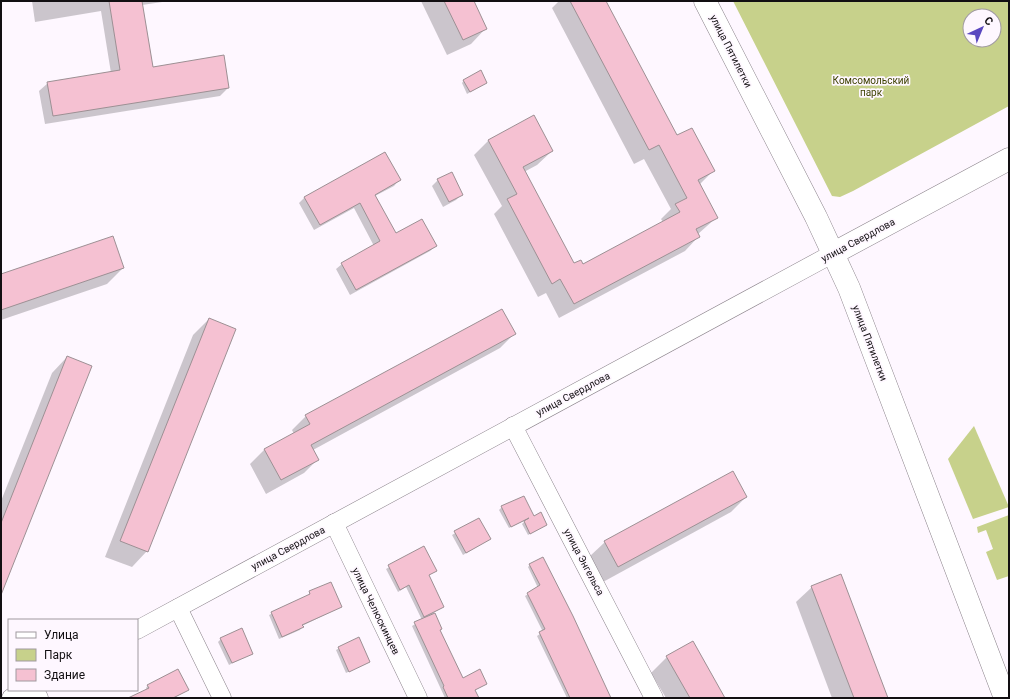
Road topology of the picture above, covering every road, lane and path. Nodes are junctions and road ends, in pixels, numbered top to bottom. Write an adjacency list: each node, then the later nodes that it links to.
1 (705, 1): 3 (main road, улица Пятилетки)
2 (1009, 159): 3 (main road, улица Свердлова)
3 (834, 253): 4 (street, улица Свердлова); 13 (main road, улица Пятилетки)
4 (513, 426): 5 (street, улица Свердлова); 12 (street, улица Энгельса)
5 (334, 523): 6 (street, улица Свердлова); 11 (street, улица Челюскинцев)
6 (178, 608): 7 (street, улица Свердлова); 10 (street)
7 (138, 629)
8 (24, 691): 9 (street)
9 (11, 698)
10 (222, 698)
11 (418, 698)
12 (654, 698)
13 (1005, 698)

